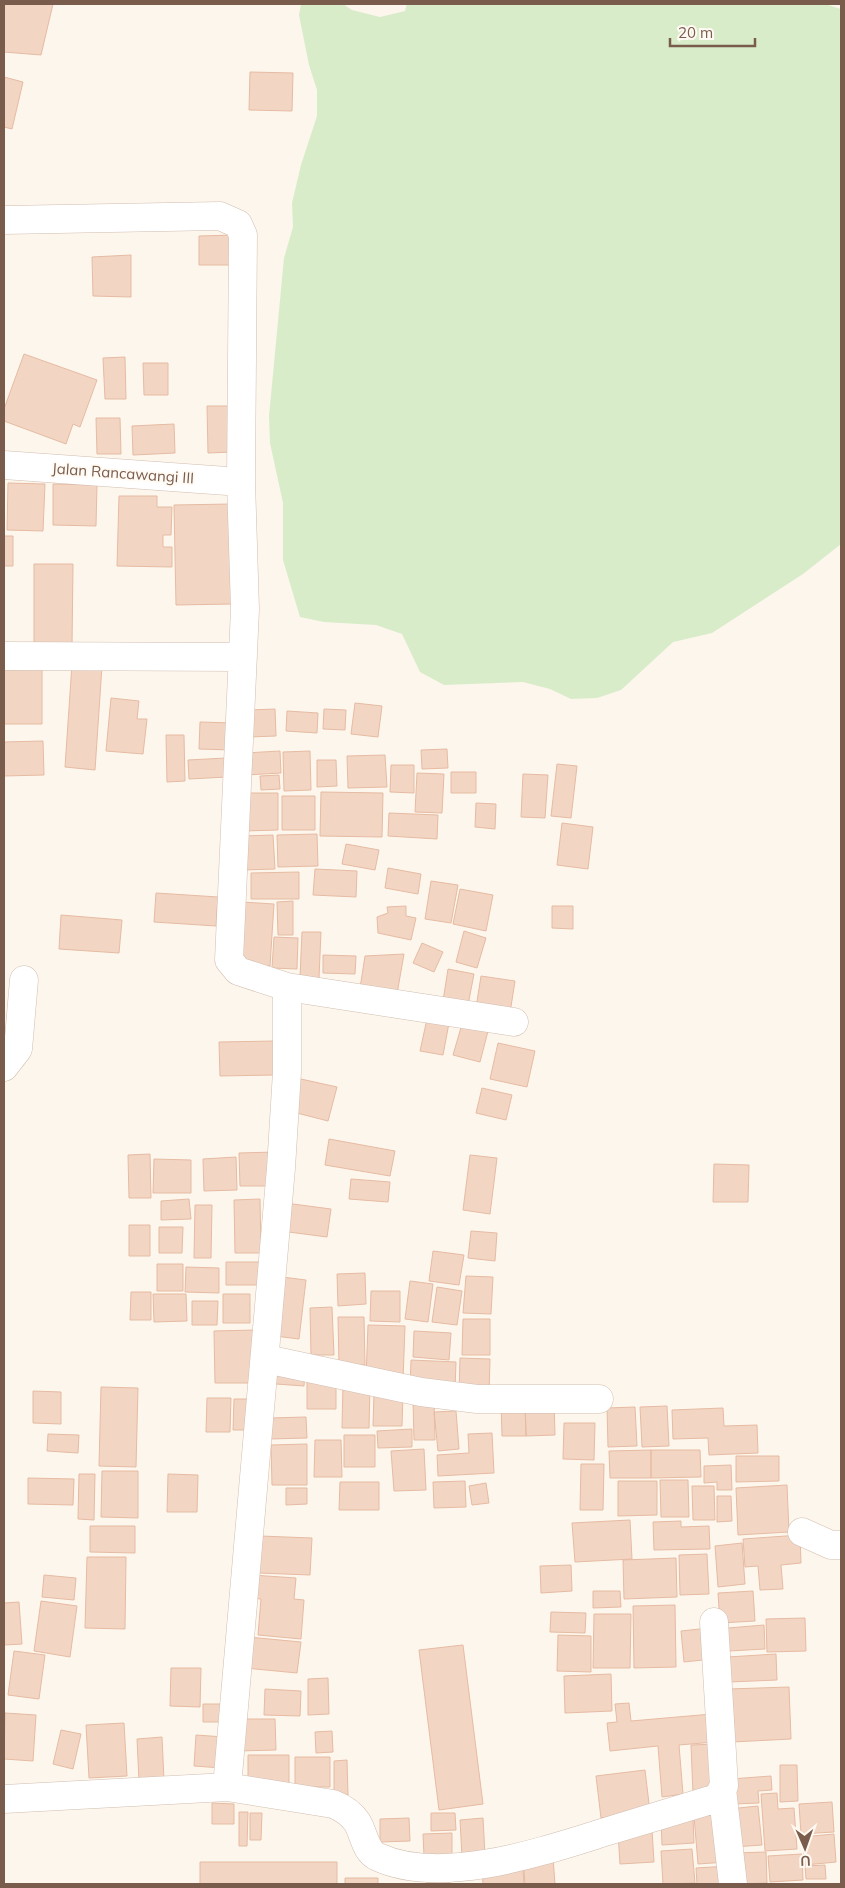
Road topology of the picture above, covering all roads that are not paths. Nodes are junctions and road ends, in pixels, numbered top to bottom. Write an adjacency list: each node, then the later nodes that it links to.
1 (4, 220): 3 (street)
2 (4, 464): 3 (street, Jalan Rancawangi III)
3 (242, 482): 5 (street)
4 (4, 656): 5 (street)
5 (243, 657): 7 (street)
6 (24, 980): 9 (street)
7 (287, 987): 8 (street); 10 (street)
8 (514, 1022)
9 (4, 1067)
10 (266, 1359): 11 (street); 15 (street)
11 (599, 1399)
12 (802, 1532): 13 (street)
13 (841, 1545)
14 (714, 1622): 16 (street)
15 (227, 1787): 16 (street); 17 (street)
16 (722, 1789): 18 (street)
17 (4, 1799)
18 (733, 1884)

